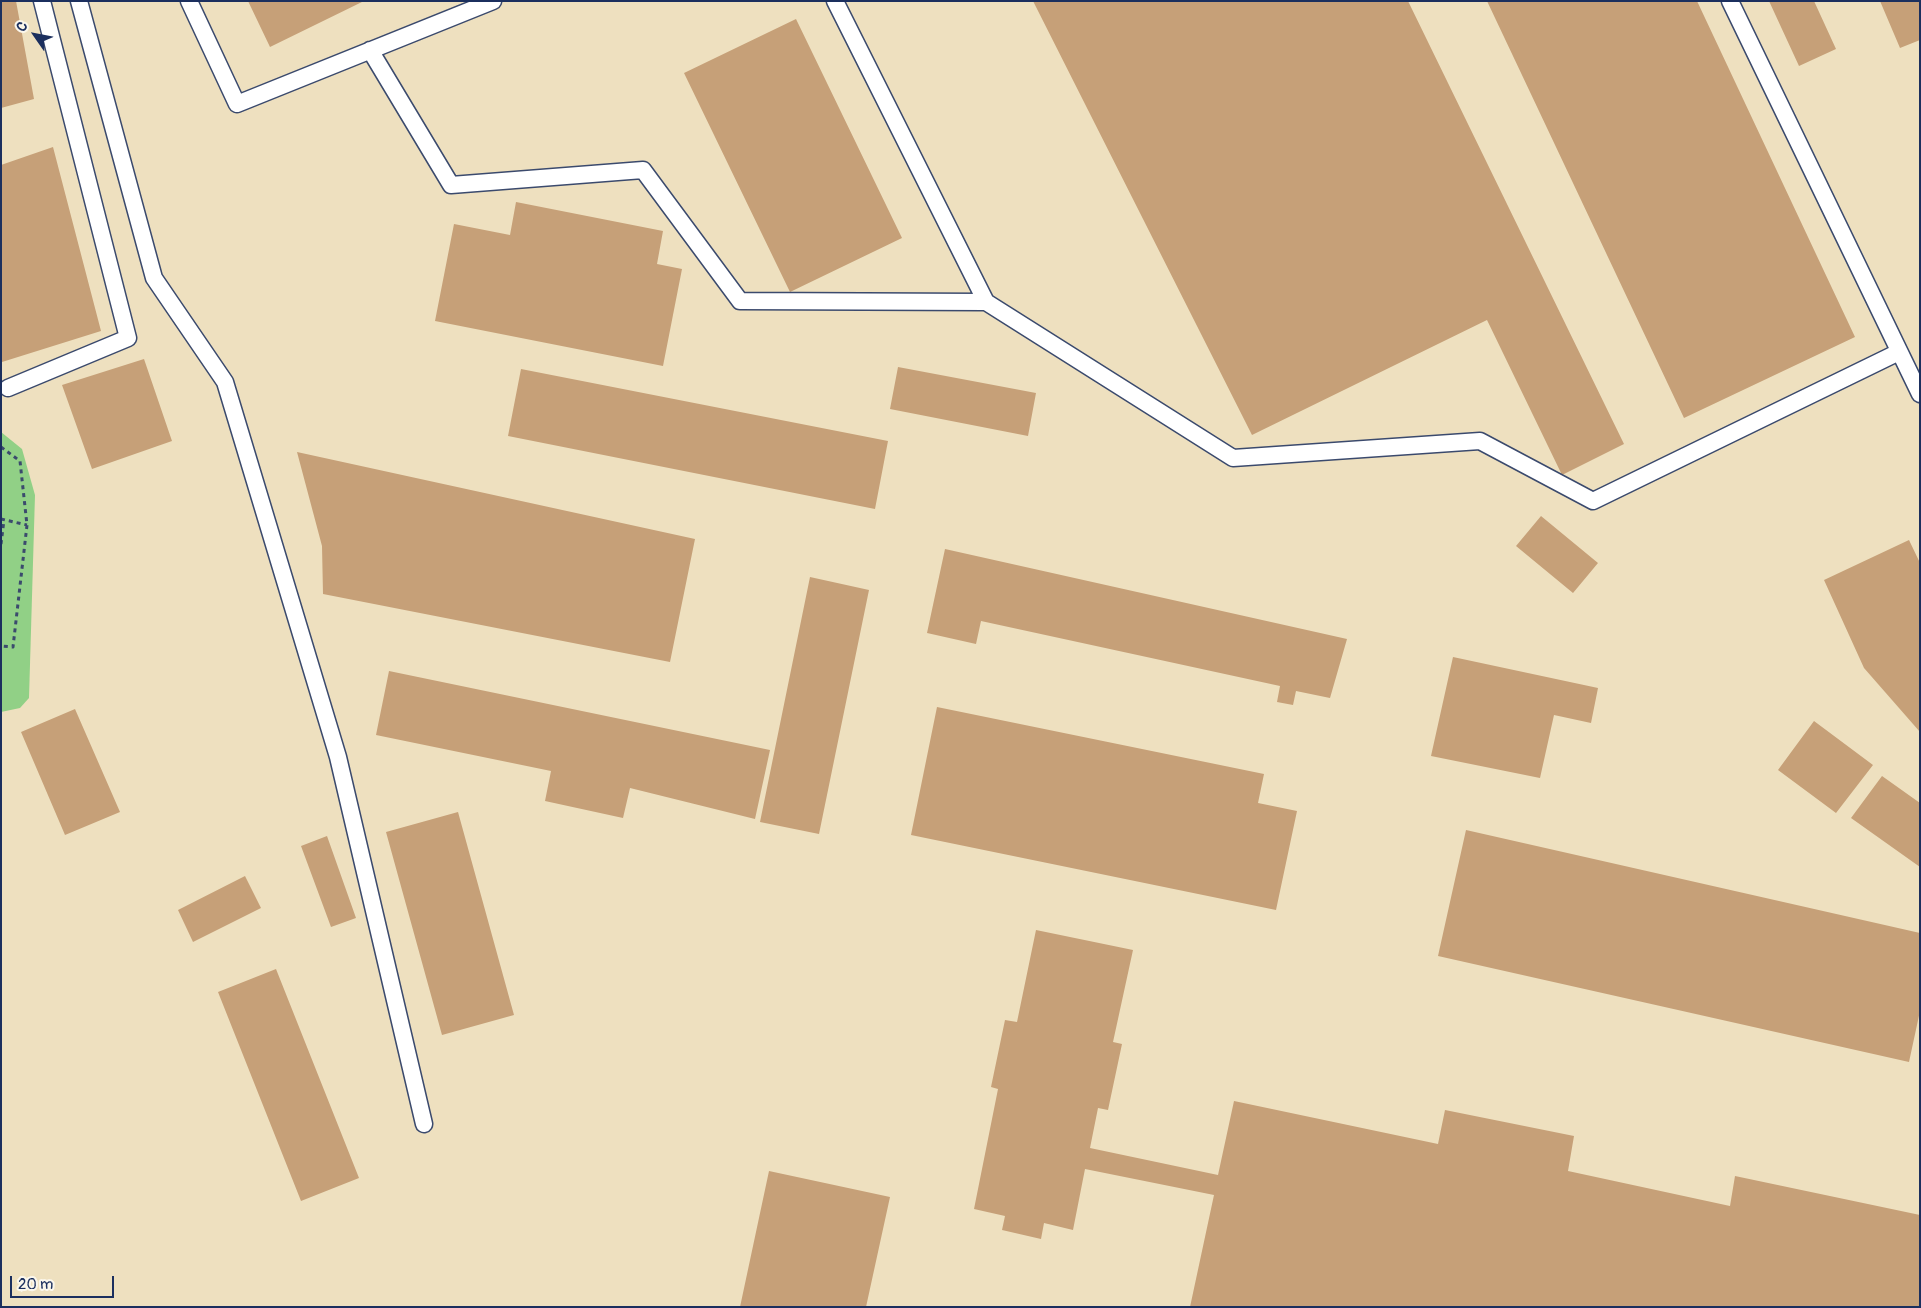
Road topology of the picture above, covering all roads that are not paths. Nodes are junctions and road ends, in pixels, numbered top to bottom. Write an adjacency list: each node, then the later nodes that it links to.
1 (42, 1): 10 (lane)
2 (79, 1): 12 (lane)
3 (189, 1): 7 (lane)
4 (493, 1): 7 (lane)
5 (835, 1): 8 (lane)
6 (1730, 1): 9 (lane)
7 (370, 50): 8 (lane)
8 (986, 302): 9 (lane)
9 (1899, 352): 11 (lane)
10 (8, 388)
11 (1920, 394)
12 (424, 1124)

